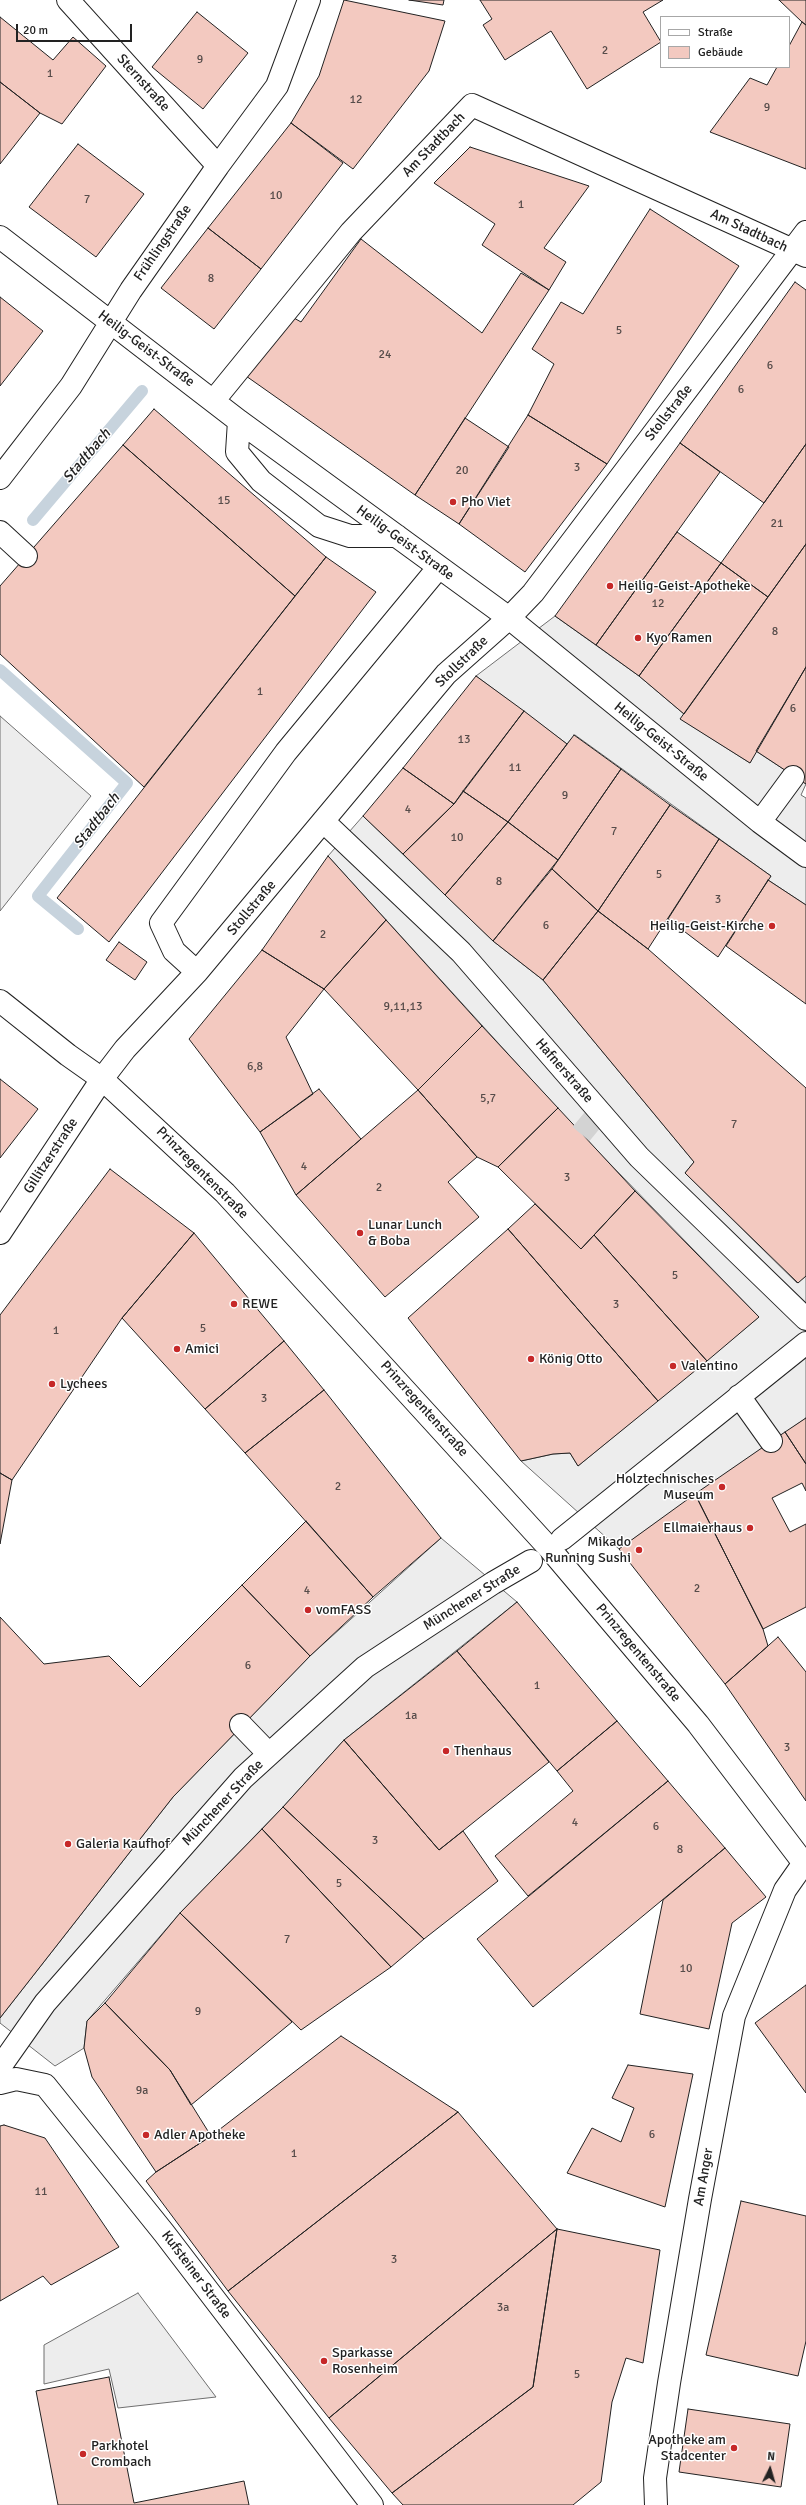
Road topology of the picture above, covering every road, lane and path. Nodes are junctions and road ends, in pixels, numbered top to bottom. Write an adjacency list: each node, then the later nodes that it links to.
1 (68, 0): 3 (street, Sternstraße)
2 (309, 0): 3 (street, Frühlingstraße)
3 (218, 166): 7 (street, Frühlingstraße)
4 (806, 232): 6 (street, Stollstraße)
5 (0, 237): 7 (street, Heilig-Geist-Straße)
6 (800, 254): 8 (street, Am Stadtbach); 15 (street, Stollstraße)
7 (112, 322): 8 (street, Heilig-Geist-Straße); 10 (street, Frühlingstraße)
8 (214, 400): 9 (street, Heilig-Geist-Straße)
9 (238, 421): 12 (street, Heilig-Geist-Straße); 12 (street)
10 (0, 478)
11 (0, 532): 13 (street)
12 (397, 536): 14 (street, Heilig-Geist-Straße)
13 (26, 556)
14 (439, 567): 15 (street, Heilig-Geist-Straße); 20 (street)
15 (509, 618): 17 (street, Stollstraße); 18 (street, Heilig-Geist-Straße)
16 (793, 776): 18 (street)
17 (323, 821): 20 (street, Stollstraße); 24 (street, Hafnerstraße)
18 (760, 822): 19 (street, Heilig-Geist-Straße)
19 (806, 856)
20 (197, 972): 22 (street, Stollstraße)
21 (0, 1001): 22 (street, Prinzregentenstraße)
22 (102, 1079): 23 (street, Gillitzerstraße); 32 (street, Prinzregentenstraße)
23 (0, 1232)
24 (806, 1319)
25 (806, 1342): 26 (street)
26 (739, 1396): 27 (street); 28 (street)
27 (772, 1441)
28 (562, 1539)
29 (531, 1561): 31 (street, Münchener Straße)
30 (241, 1725): 31 (street)
31 (269, 1754): 33 (street, Münchener Straße)
32 (805, 1862): 36 (street, Am Anger)
33 (0, 2066)
34 (0, 2083): 35 (street, Kufsteiner Straße)
35 (372, 2505)
36 (656, 2505)

